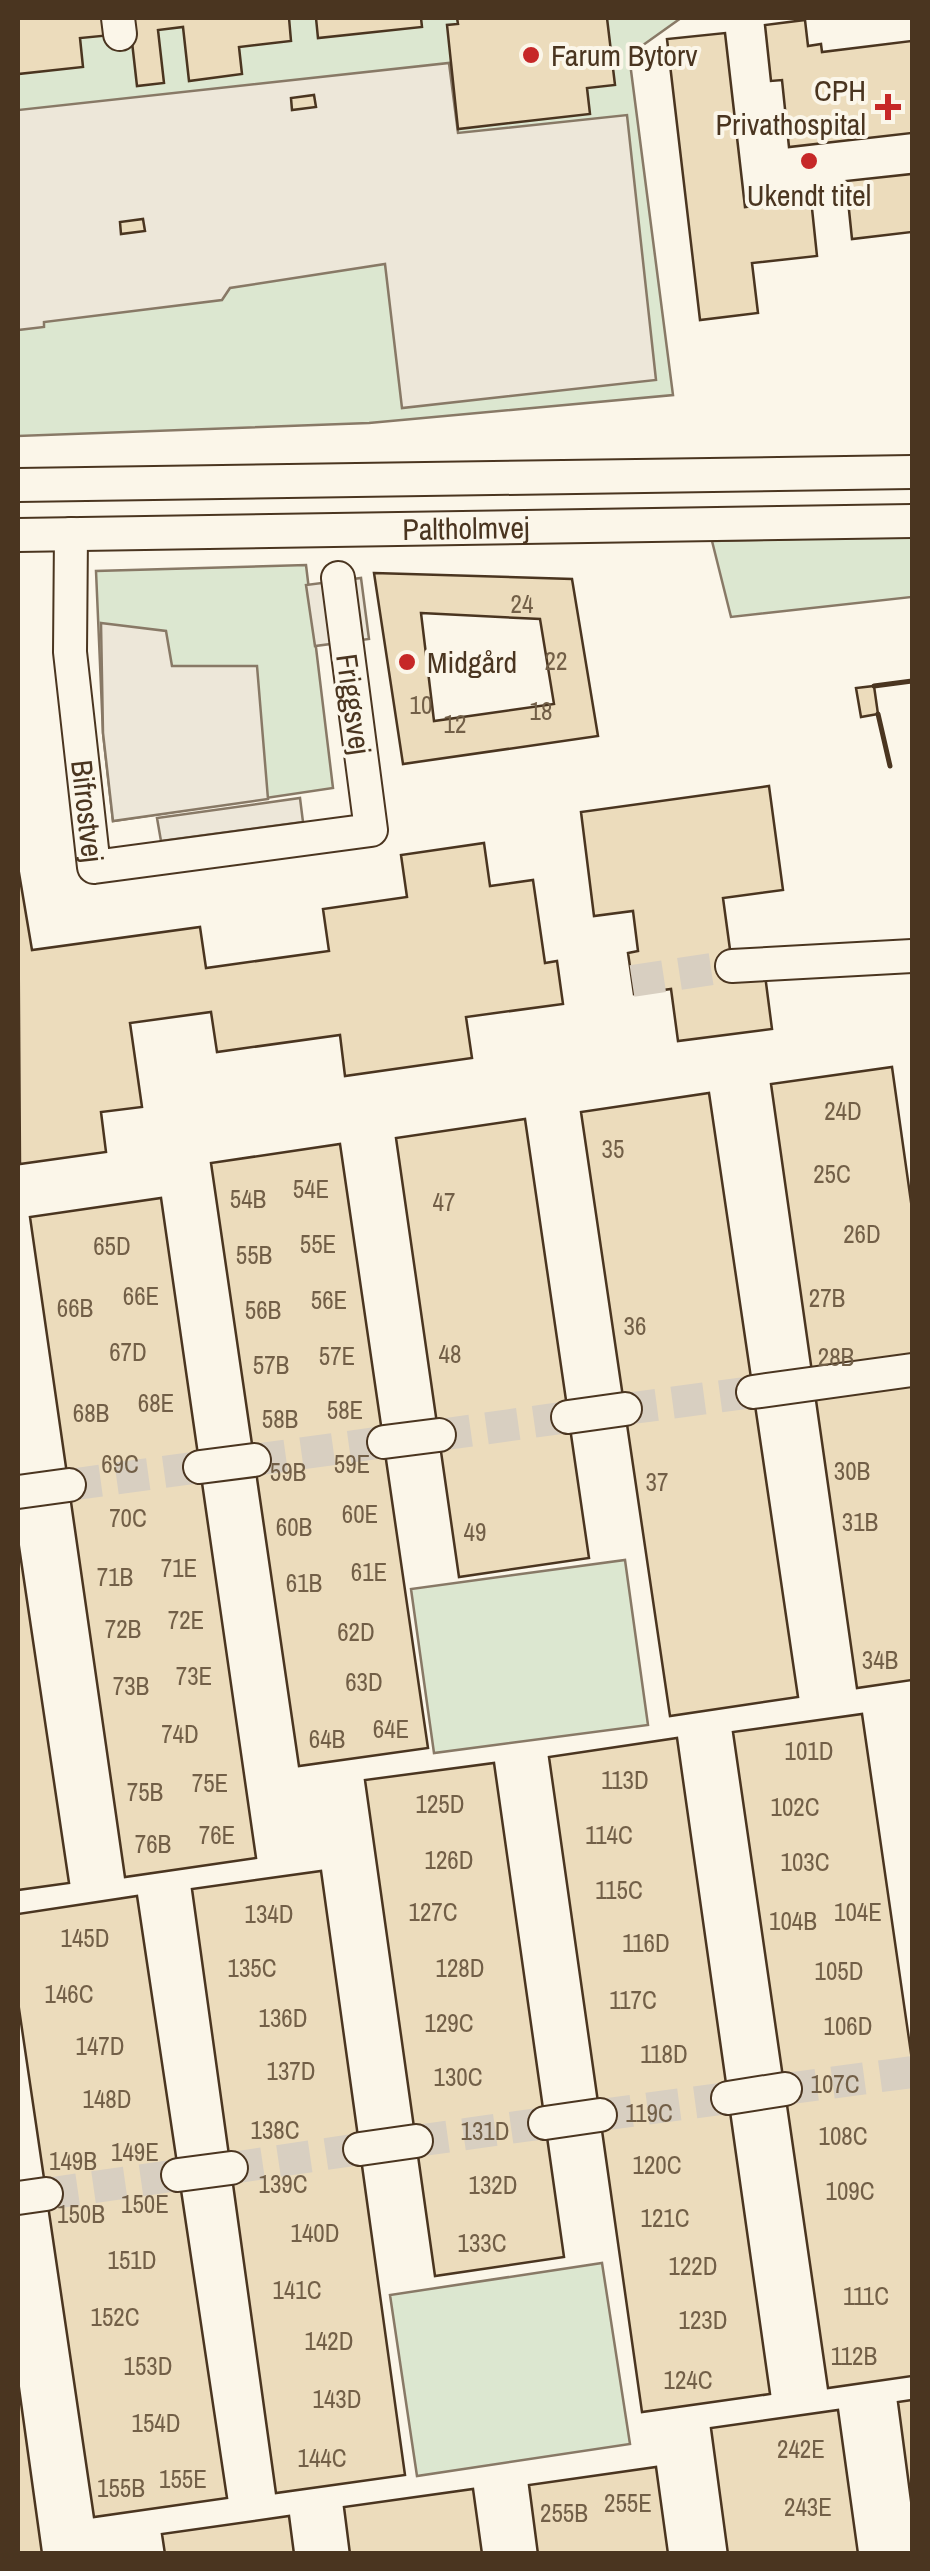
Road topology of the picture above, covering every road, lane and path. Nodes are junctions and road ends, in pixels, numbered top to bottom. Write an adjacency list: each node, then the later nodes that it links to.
1 (912, 472): 2 (street, Paltholmvej)
2 (18, 485)
3 (912, 521): 4 (street, Paltholmvej)
4 (71, 534): 5 (street, Paltholmvej); 7 (street, Bifrostvej)
5 (18, 535)
6 (338, 578): 7 (street, Friggsvej)
7 (371, 830)
8 (912, 956): 9 (street)
9 (732, 966)
10 (912, 1370): 11 (street)
11 (753, 1392)
12 (625, 1410): 13 (street)
13 (568, 1417)
14 (439, 1435): 15 (street)
15 (384, 1442)
16 (254, 1460): 17 (street)
17 (200, 1467)
18 (69, 1485): 19 (street)
19 (18, 1492)
20 (785, 2089): 21 (street)
21 (728, 2098)
22 (600, 2115): 23 (street)
23 (545, 2123)
24 (416, 2142): 25 (street)
25 (360, 2149)
26 (231, 2168): 27 (street)
27 (178, 2175)

